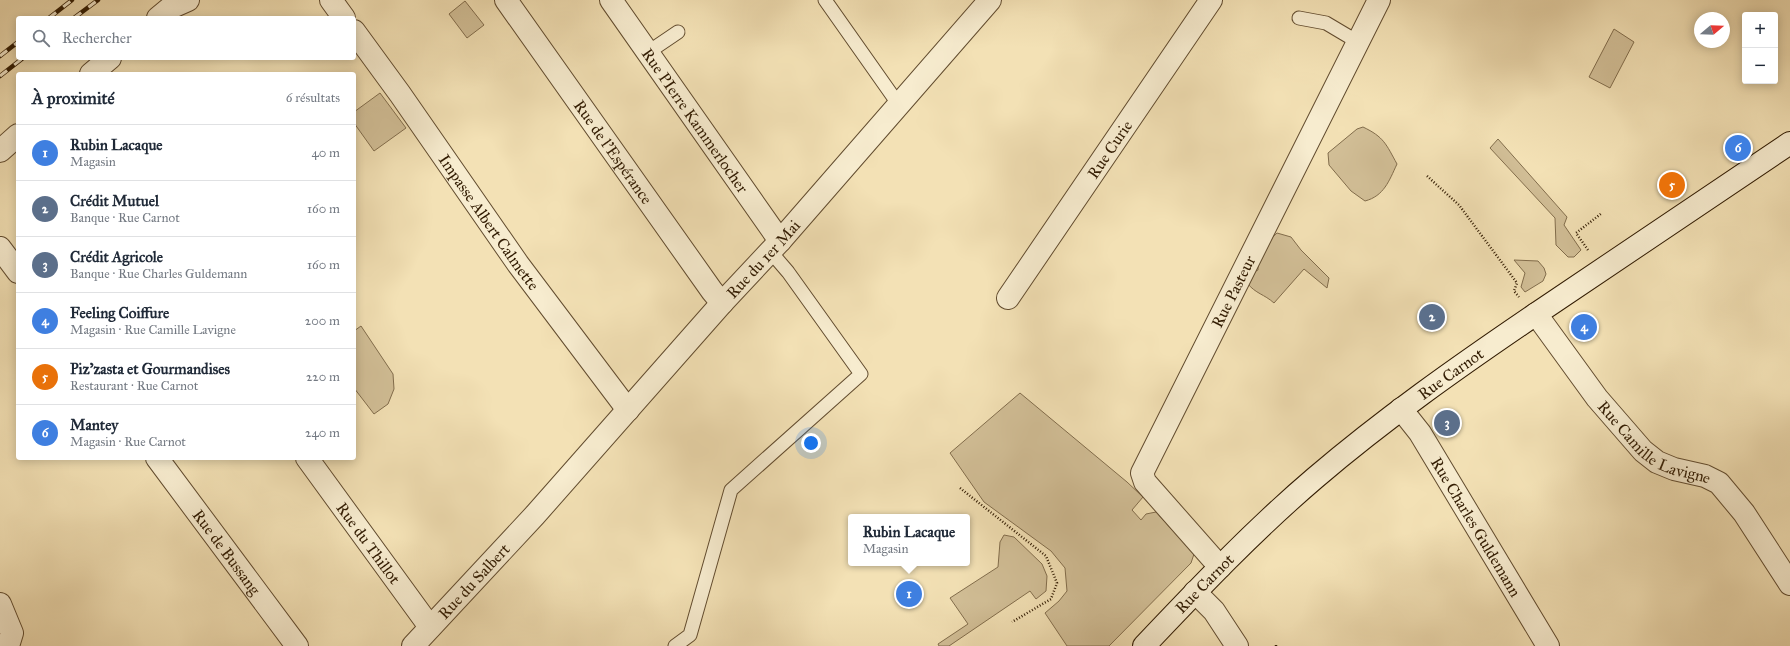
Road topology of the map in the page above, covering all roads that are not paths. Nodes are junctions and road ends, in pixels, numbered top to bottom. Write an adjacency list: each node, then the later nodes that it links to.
1 (188, 0): 9 (street)
2 (331, 0): 10 (street)
3 (506, 0): 26 (street, Rue de l'Espérance)
4 (611, 0): 15 (street, Rue PIerre Kammerlocher)
5 (825, 0): 18 (lane)
6 (990, 0): 18 (street, Rue du 1er Mai)
7 (1211, 0): 25 (street, Rue Curie)
8 (1379, 0): 14 (street, Rue Pasteur)
9 (160, 16)
10 (343, 16)
11 (1299, 18): 14 (lane)
12 (678, 32): 15 (lane)
13 (356, 34): 29 (street, Impasse Albert Calmette)
14 (1358, 42): 33 (street, Rue Pasteur)
15 (647, 53): 22 (street, Rue PIerre Kammerlocher)
16 (108, 60): 17 (street)
17 (93, 72)
18 (899, 105): 22 (street, Rue du 1er Mai)
19 (16, 138): 21 (street)
20 (1790, 143): 27 (street, Rue Carnot)
21 (0, 151)
22 (775, 246): 26 (street, Rue du 1er Mai); 41 (lane)
23 (0, 248): 24 (street)
24 (16, 269)
25 (1008, 298)
26 (722, 303): 29 (street, Rue du 1er Mai)
27 (1529, 307): 28 (street, Rue Carnot); 34 (street, Rue Camille Lavigne)
28 (1401, 409): 33 (street, Rue Carnot); 44 (street, Rue Charles Guldemann)
29 (628, 410): 32 (street, Rue du 1er Mai)
30 (158, 460): 39 (street, Rue de Bussang)
31 (308, 460): 37 (street, Rue du Thillot)
32 (535, 515): 37 (street, Rue du Salbert)
33 (1220, 567): 35 (street, Rue Carnot)
34 (1790, 584)
35 (1195, 592): 42 (street, Rue Carnot); 43 (street)
36 (0, 604): 38 (street)
37 (430, 627): 40 (street, Rue du Salbert)
38 (8, 646)
39 (298, 646)
40 (413, 646)
41 (675, 646)
42 (1144, 646)
43 (1237, 646)
44 (1548, 646)

